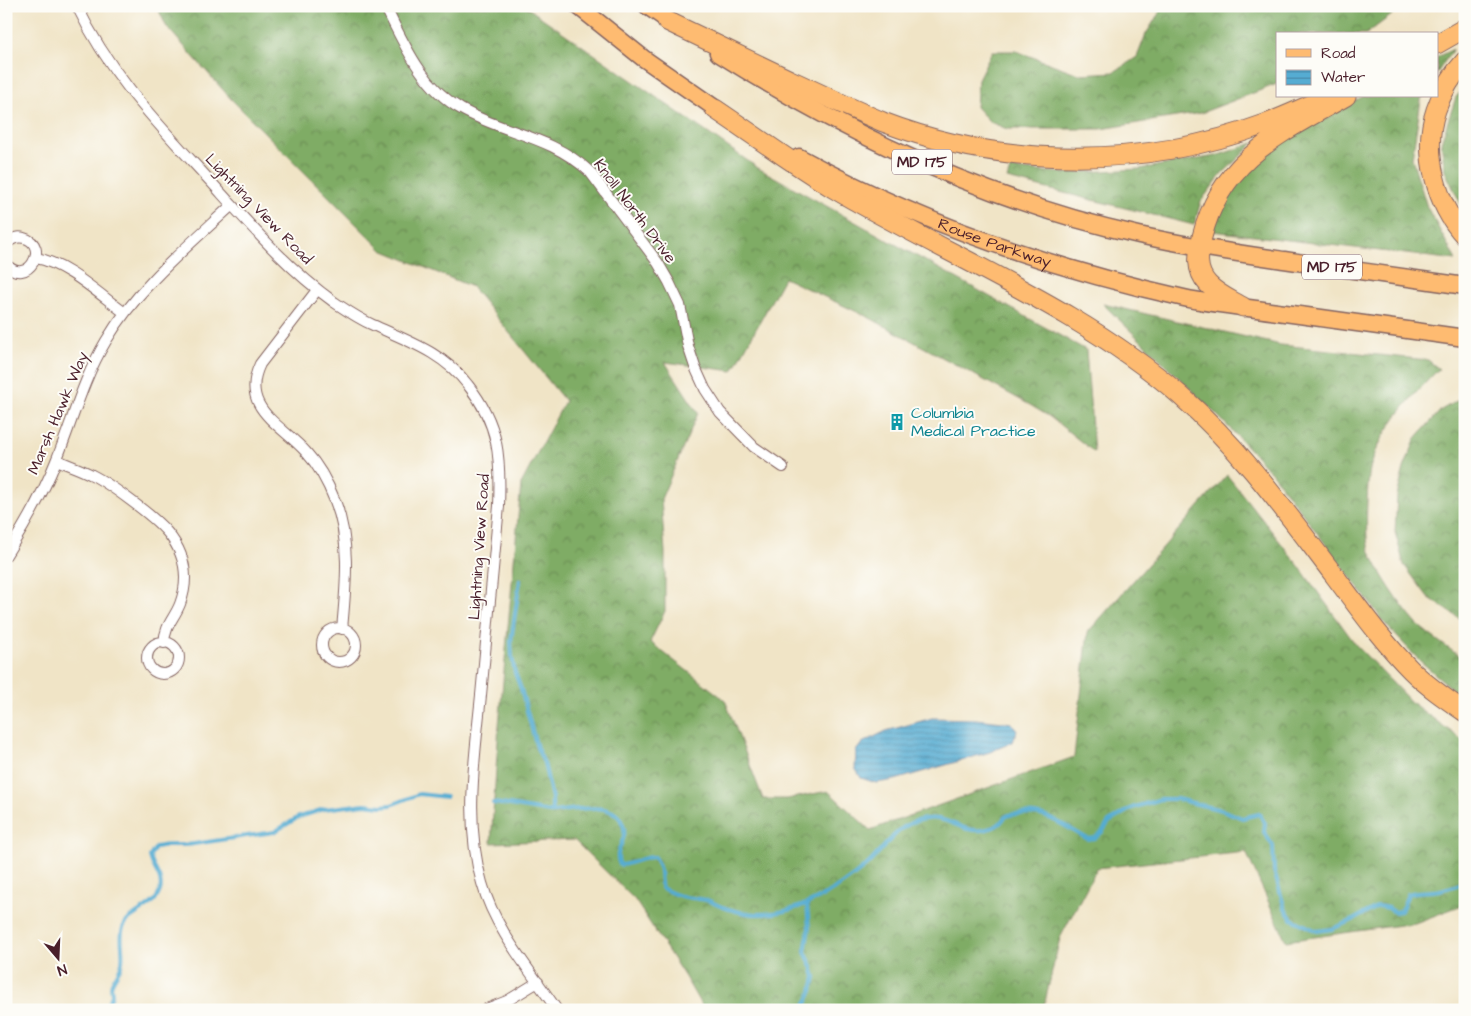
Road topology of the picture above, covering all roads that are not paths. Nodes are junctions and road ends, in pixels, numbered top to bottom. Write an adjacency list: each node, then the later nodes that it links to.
1 (77, 6): 12 (street, Lightning View Road)
2 (385, 6): 24 (street, Knoll North Drive)
3 (578, 6): 11 (main road, Rouse Parkway)
4 (647, 6): 5 (main road, MD 175)
5 (668, 21): 9 (highway); 15 (main road, MD 175)
6 (1465, 28): 7 (highway)
7 (1438, 43)
8 (1465, 61): 13 (highway)
9 (1326, 98)
10 (1343, 98): 15 (highway)
11 (715, 109): 20 (main road, Rouse Parkway); 28 (highway)
12 (232, 206): 19 (street, Lightning View Road); 21 (street, Marsh Hawk Way)
13 (1465, 236)
14 (6, 244): 16 (street)
15 (1199, 247): 18 (main road, MD 175); 20 (highway)
16 (36, 258): 17 (street); 21 (street)
17 (6, 264)
18 (1465, 286)
19 (317, 290): 26 (street); 29 (street, Lightning View Road)
20 (1242, 307): 22 (main road, Rouse Parkway)
21 (125, 313): 23 (street, Marsh Hawk Way)
22 (1465, 338)
23 (56, 460): 25 (street, Marsh Hawk Way); 27 (street)
24 (783, 467)
25 (6, 555)
26 (342, 629)
27 (164, 643)
28 (1465, 712)
29 (538, 982): 30 (street); 31 (street, Lightning View Road)
30 (484, 1010)
31 (557, 1010)

